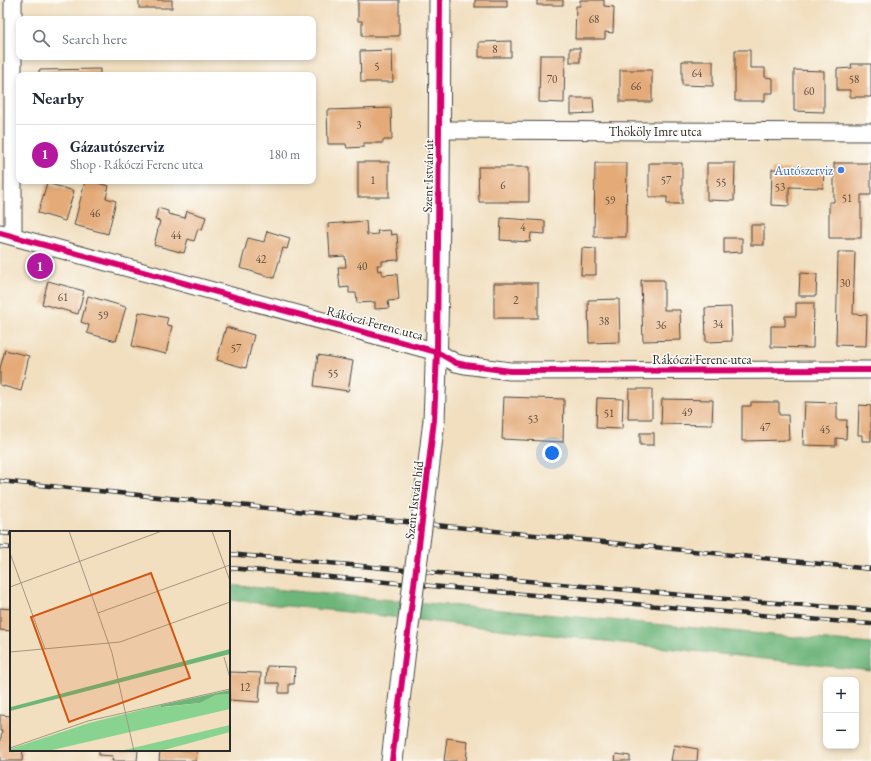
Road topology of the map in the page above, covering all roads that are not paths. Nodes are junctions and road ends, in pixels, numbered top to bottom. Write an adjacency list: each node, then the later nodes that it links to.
1 (13, 0): 5 (street)
2 (440, 0): 3 (street, Szent István út)
3 (439, 130): 4 (street, Thököly Imre utca); 6 (street, Szent István út)
4 (871, 132)
5 (7, 234): 6 (street, Rákóczi Ferenc utca)
6 (437, 352): 7 (street, Rákóczi Ferenc utca); 8 (street, Szent István híd, bridge)
7 (871, 370)
8 (392, 761)

